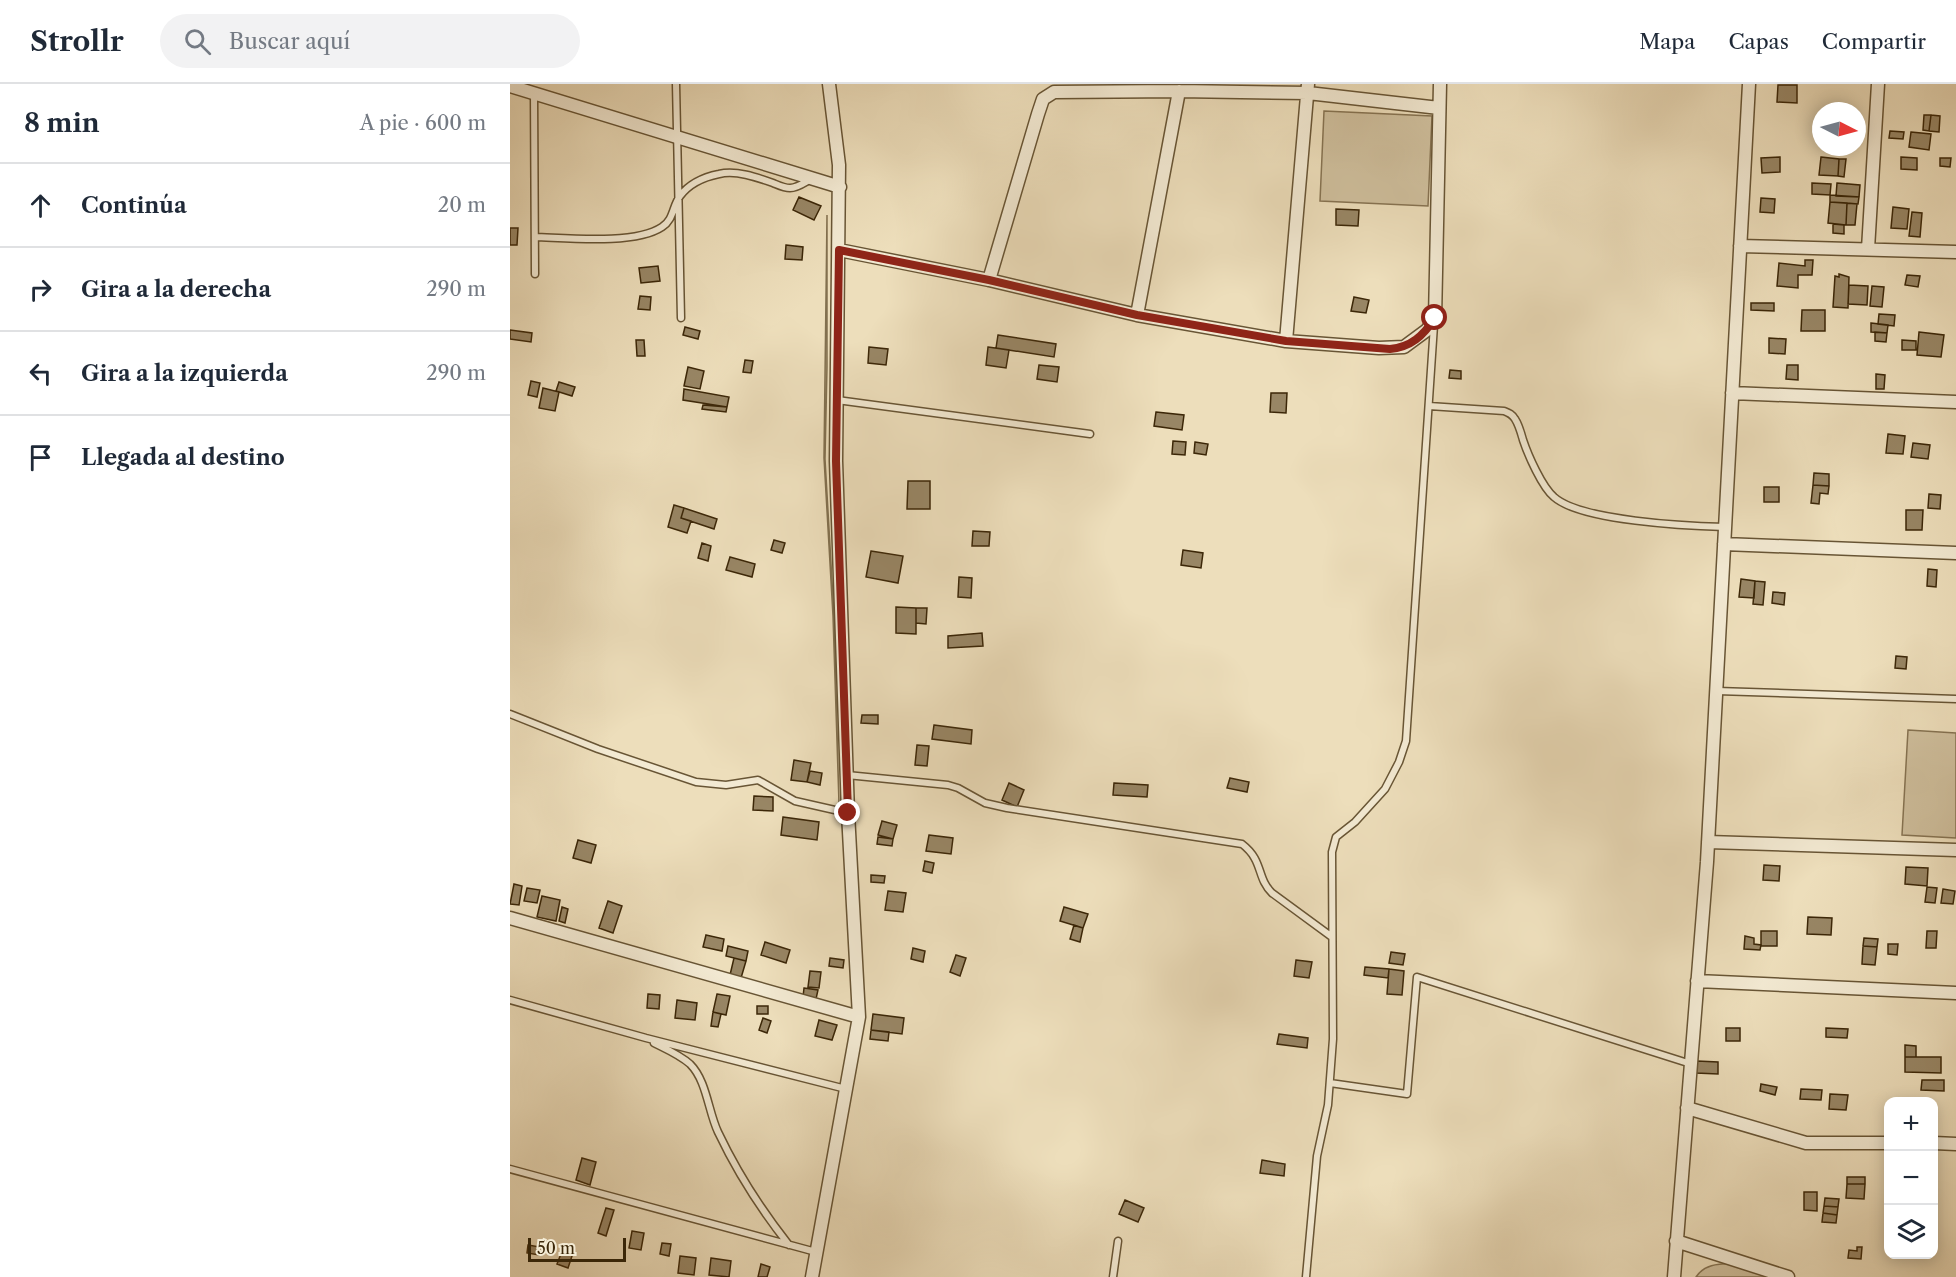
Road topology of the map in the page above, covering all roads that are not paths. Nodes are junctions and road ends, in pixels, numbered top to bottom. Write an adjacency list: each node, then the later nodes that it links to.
1 (676, 84): 11 (lane)
2 (829, 84): 13 (street)
3 (1440, 84): 10 (street)
4 (1749, 84): 16 (street)
5 (1878, 84): 17 (street)
6 (510, 86): 9 (street)
7 (1308, 89): 8 (street); 10 (street); 25 (street)
8 (1179, 91): 21 (street); 22 (street)
9 (534, 93): 11 (street); 15 (lane)
10 (1439, 108): 24 (street)
11 (678, 136): 12 (street); 14 (lane)
12 (811, 178): 13 (street); 14 (lane)
13 (840, 187): 18 (street)
14 (679, 197): 15 (lane); 23 (lane)
15 (535, 237): 20 (lane)
16 (1740, 246): 17 (street); 26 (street)
17 (1868, 249): 19 (street)
18 (839, 250): 21 (street); 27 (street)
19 (1956, 252)
20 (535, 274)
21 (989, 280): 22 (street)
22 (1137, 315): 25 (street)
23 (681, 318)
24 (1435, 318): 25 (street); 29 (lane)
25 (1286, 341)
26 (1732, 393): 28 (street); 31 (street)
27 (837, 400): 30 (lane); 37 (street)
28 (1956, 402)
29 (1429, 406): 31 (lane); 42 (lane)
30 (1090, 434)
31 (1725, 527): 32 (street)
32 (1724, 544): 33 (street); 34 (street)
33 (1956, 553)
34 (1716, 691): 35 (lane); 39 (street)
35 (1956, 699)
36 (510, 714): 38 (lane)
37 (847, 775): 38 (street); 42 (lane)
38 (848, 813): 46 (street)
39 (1708, 842): 40 (street); 43 (street)
40 (1956, 850)
41 (510, 918): 46 (street)
42 (1332, 937): 49 (lane)
43 (1697, 981): 44 (street); 48 (street)
44 (1956, 993)
45 (510, 1000): 47 (lane)
46 (859, 1017): 50 (street)
47 (646, 1038): 50 (lane); 58 (lane)
48 (1691, 1064): 49 (lane); 51 (street)
49 (1330, 1083): 62 (lane)
50 (846, 1089): 59 (street)
51 (1687, 1108): 52 (street); 57 (street)
52 (1884, 1143)
53 (1938, 1143): 54 (street)
54 (1956, 1144)
55 (510, 1169): 58 (lane)
56 (1118, 1241): 61 (lane)
57 (1676, 1241): 63 (street); 64 (street)
58 (789, 1245): 59 (lane)
59 (817, 1252): 60 (street)
60 (812, 1277)
61 (1113, 1277)
62 (1306, 1277)
63 (1674, 1277)
64 (1788, 1277)

